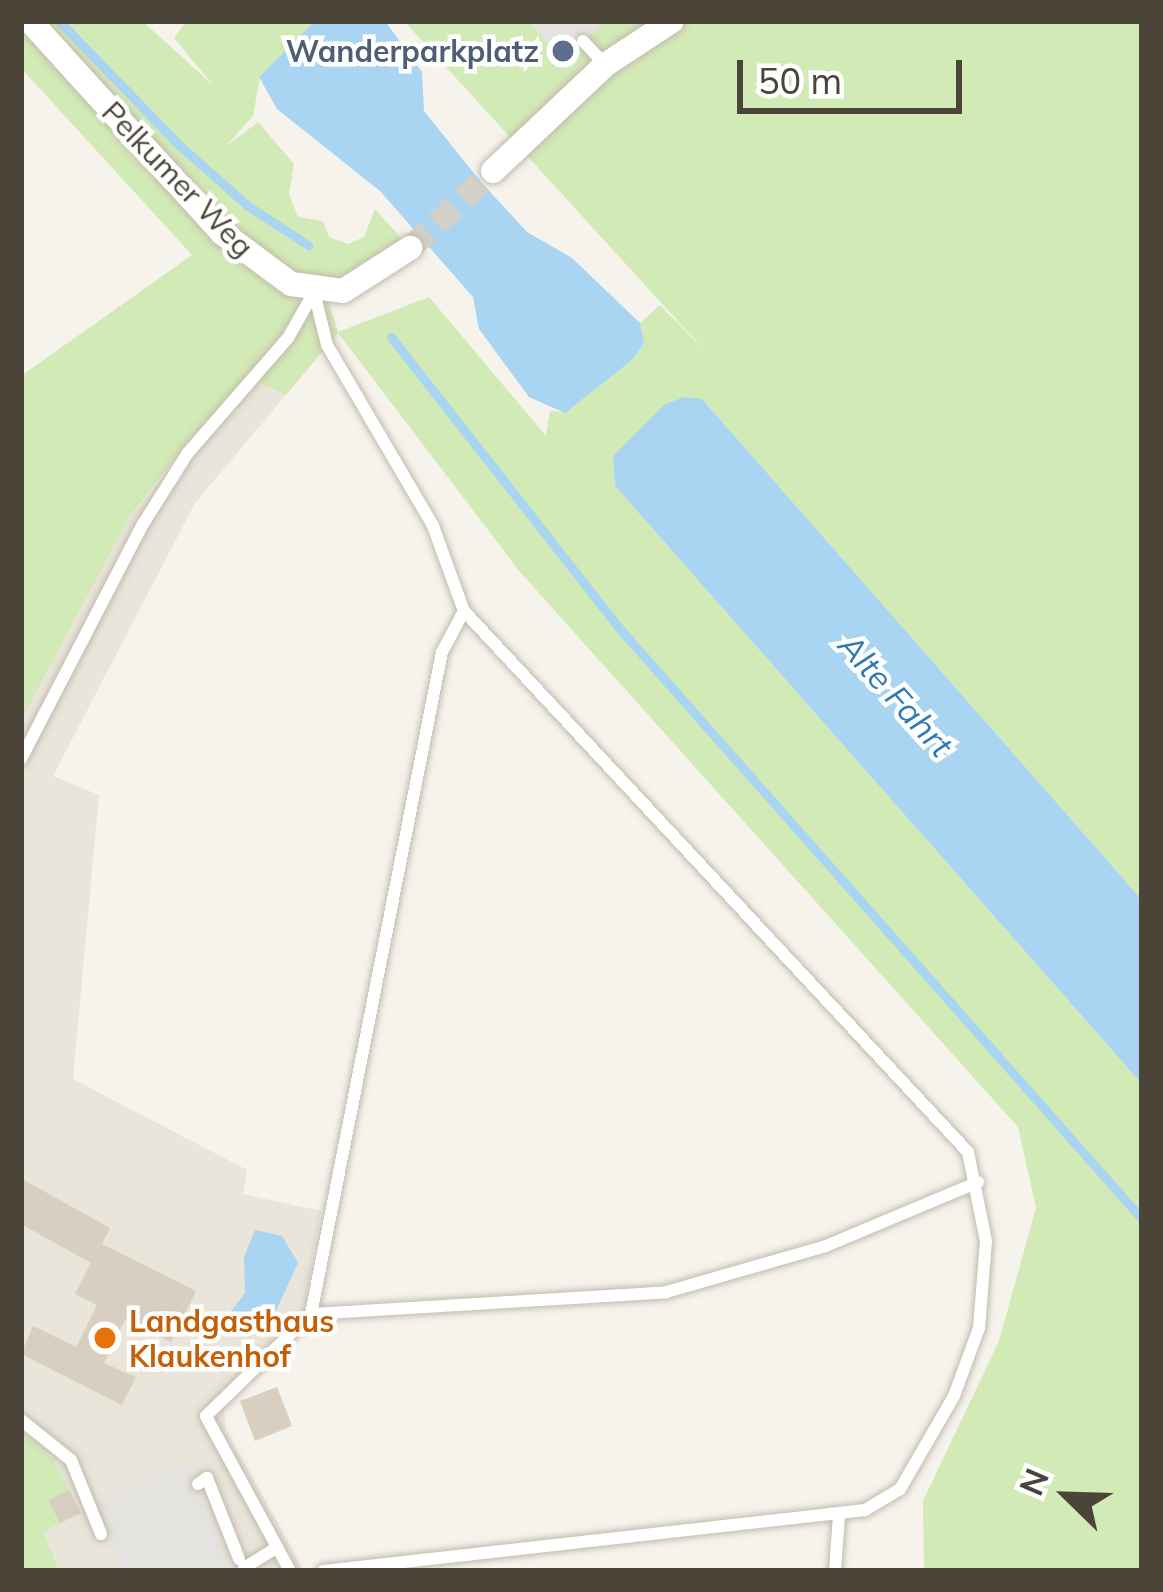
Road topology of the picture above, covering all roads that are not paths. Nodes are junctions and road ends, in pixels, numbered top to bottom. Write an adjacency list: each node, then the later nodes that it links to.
1 (30, 21): 7 (street, Pelkumer Weg)
2 (672, 21): 4 (street)
3 (583, 40): 4 (lane)
4 (605, 65): 5 (street)
5 (493, 171)
6 (410, 248): 7 (street)
7 (314, 292): 8 (lane); 9 (lane)
8 (464, 611): 10 (lane); 11 (lane)
9 (21, 759)
10 (978, 1182): 11 (lane); 14 (lane)
11 (311, 1314): 16 (lane)
12 (21, 1420): 15 (lane)
13 (198, 1484): 17 (lane)
14 (839, 1515): 19 (lane); 20 (lane)
15 (101, 1534)
16 (273, 1550): 17 (lane); 18 (lane)
17 (240, 1564)
18 (290, 1571)
19 (323, 1571)
20 (836, 1571)

